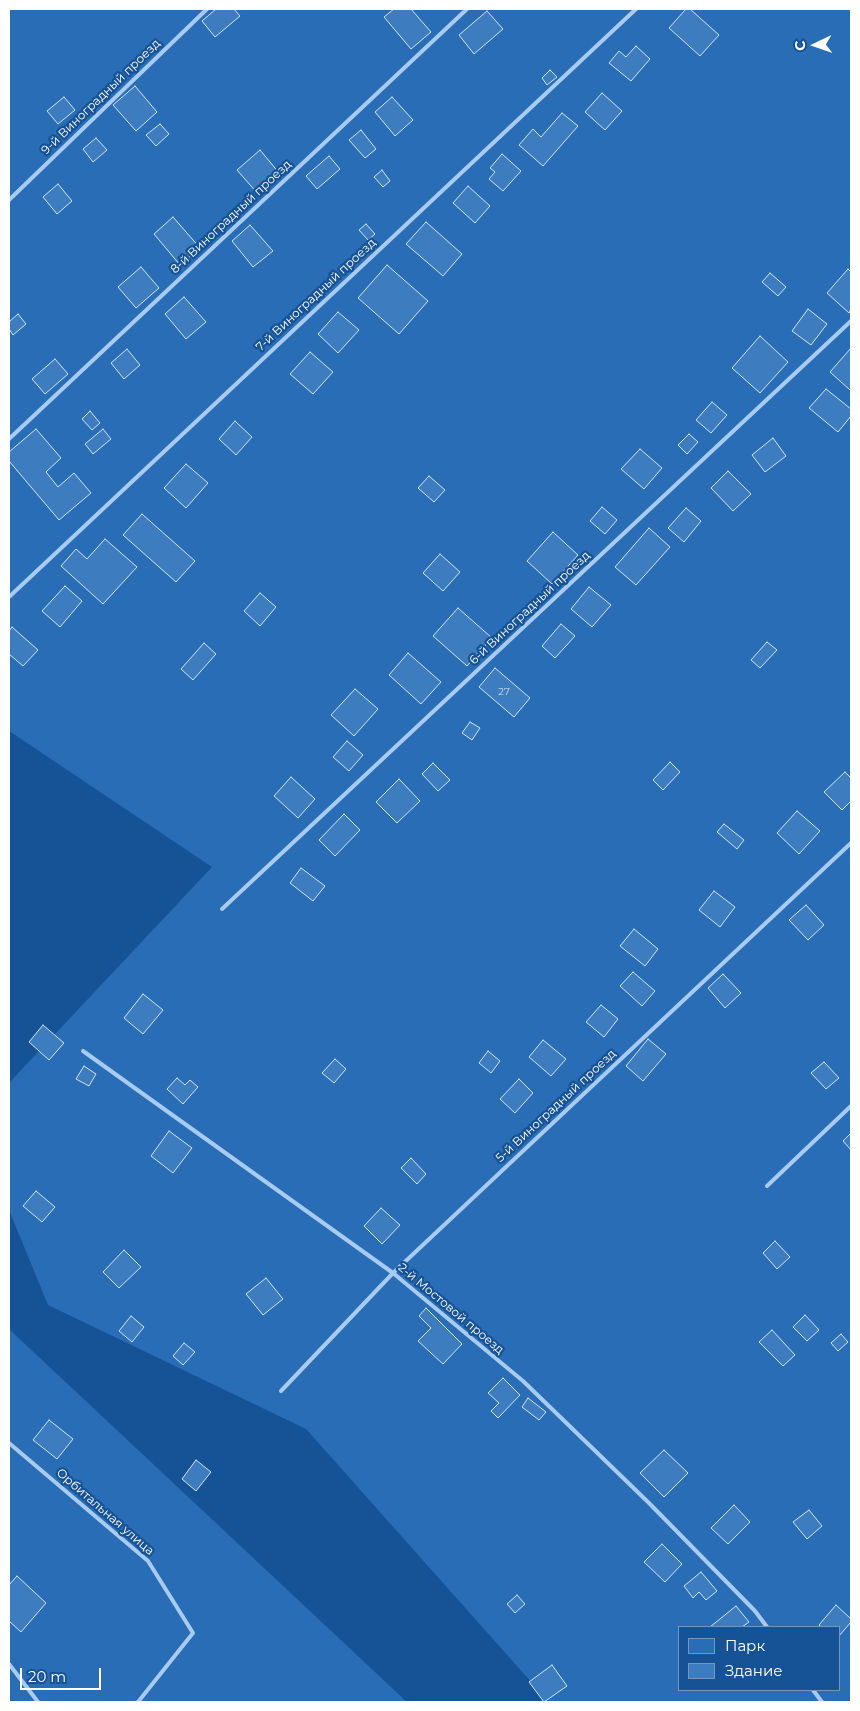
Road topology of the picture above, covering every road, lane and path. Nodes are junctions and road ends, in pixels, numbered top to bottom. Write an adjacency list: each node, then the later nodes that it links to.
1 (207, 9): 4 (lane, 9-й Виноградный проезд)
2 (467, 9): 6 (lane, 8-й Виноградный проезд)
3 (636, 9): 7 (lane, 7-й Виноградный проезд)
4 (9, 200)
5 (851, 321): 9 (lane, 6-й Виноградный проезд)
6 (9, 439)
7 (9, 597)
8 (851, 843): 13 (lane, 5-й Виноградный проезд)
9 (222, 909)
10 (83, 1051): 13 (lane, 2-й Мостовой проезд)
11 (851, 1106): 12 (lane)
12 (767, 1186)
13 (393, 1273): 14 (lane, 5-й Виноградный проезд); 16 (lane, 2-й Мостовой проезд)
14 (281, 1391)
15 (9, 1443): 20 (lane, Орбитальная улица)
16 (766, 1626)
17 (9, 1664): 19 (lane)
18 (814, 1691): 21 (lane)
19 (38, 1702)
20 (138, 1702)
21 (822, 1702)

